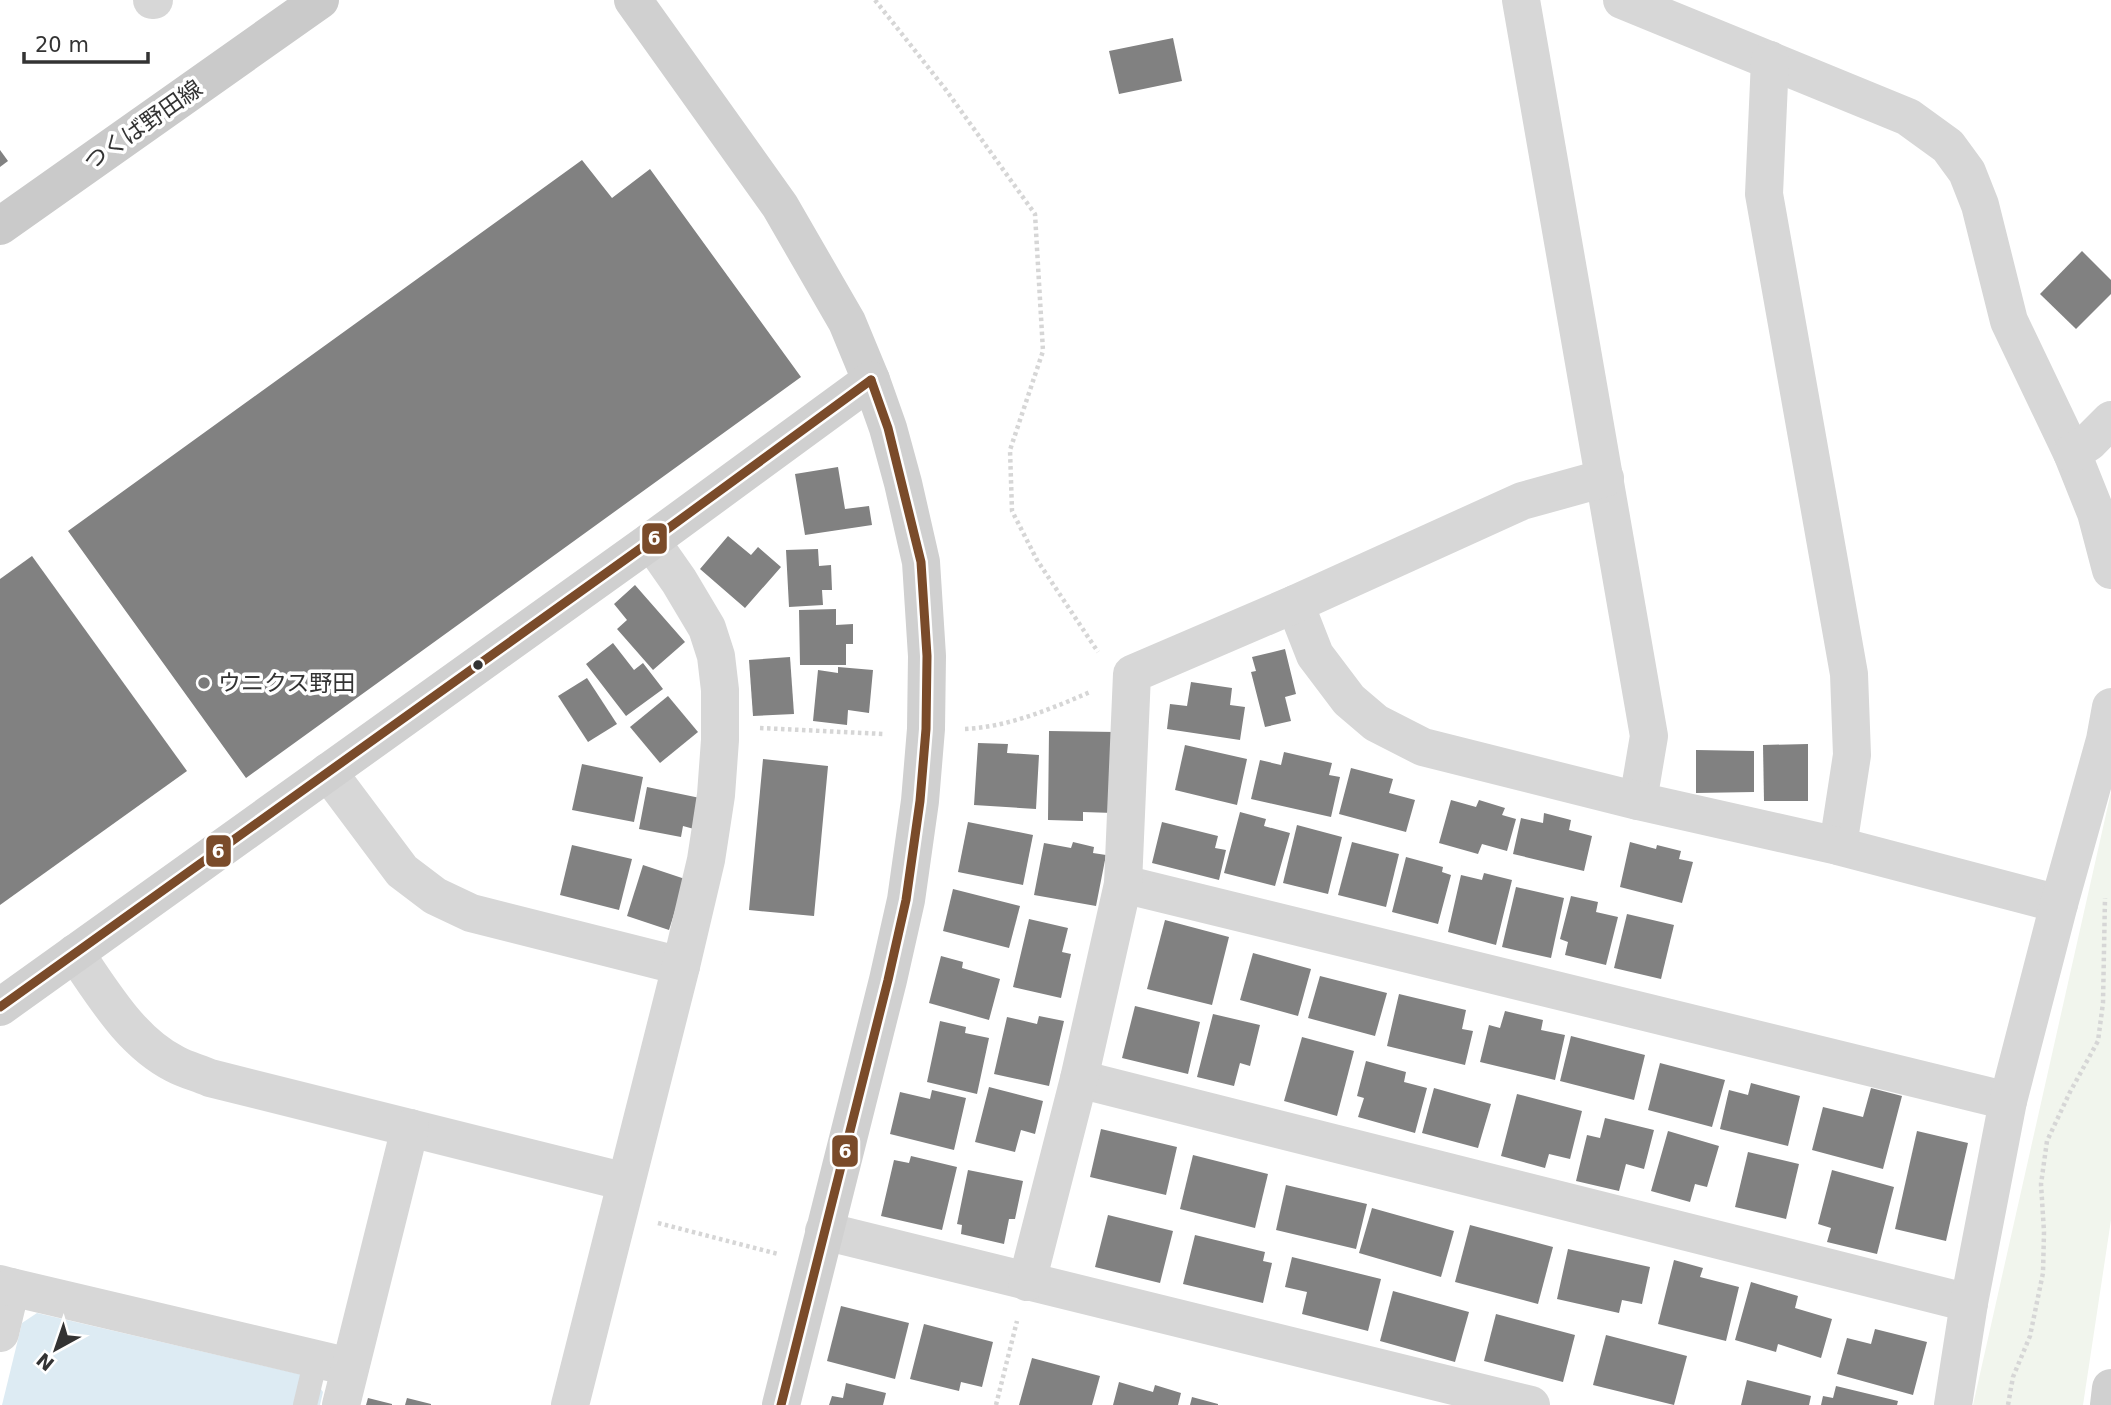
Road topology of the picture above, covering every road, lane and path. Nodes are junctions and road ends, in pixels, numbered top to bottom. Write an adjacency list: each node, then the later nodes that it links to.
1 (320, 0): 7 (main road, つくば野田線)
2 (633, 0): 8 (street)
3 (874, 0): 15 (path)
4 (1521, 0): 11 (street)
5 (1622, 0): 6 (street)
6 (1770, 61): 10 (street); 22 (street)
7 (0, 226)
8 (871, 380): 12 (street); 18 (street)
9 (2111, 421): 10 (street)
10 (2072, 453): 13 (street)
11 (1605, 478): 14 (street); 21 (street)
12 (651, 541): 17 (street); 20 (street)
13 (2111, 570)
14 (1295, 604): 15 (street); 21 (street)
15 (1118, 675): 18 (path); 23 (street)
16 (2111, 707): 25 (street)
17 (720, 727): 19 (path); 27 (street)
18 (926, 729): 33 (street)
19 (886, 734)
20 (328, 772): 26 (street); 27 (street)
21 (1637, 801): 22 (street)
22 (1838, 846): 25 (street)
23 (1123, 884): 29 (street); 30 (street)
24 (2105, 896): 48 (path)
25 (2059, 904): 30 (street)
26 (75, 953): 28 (street); 31 (street)
27 (681, 966): 32 (street)
28 (0, 1007)
29 (1079, 1079): 34 (street); 36 (street)
30 (2008, 1101): 36 (street)
31 (410, 1128): 32 (street); 39 (street)
32 (622, 1197): 33 (path); 43 (street)
33 (820, 1248): 34 (street); 44 (street)
34 (1027, 1282): 46 (street)
35 (6, 1286): 38 (street); 39 (street)
36 (1969, 1303): 47 (street)
37 (1018, 1318): 45 (path)
38 (0, 1333)
39 (333, 1363): 41 (lane); 42 (street)
40 (2111, 1388): 49 (street)
41 (305, 1405)
42 (341, 1405)
43 (570, 1405)
44 (781, 1405)
45 (996, 1405)
46 (1531, 1405)
47 (1953, 1405)
48 (2008, 1405)
49 (2109, 1405)

